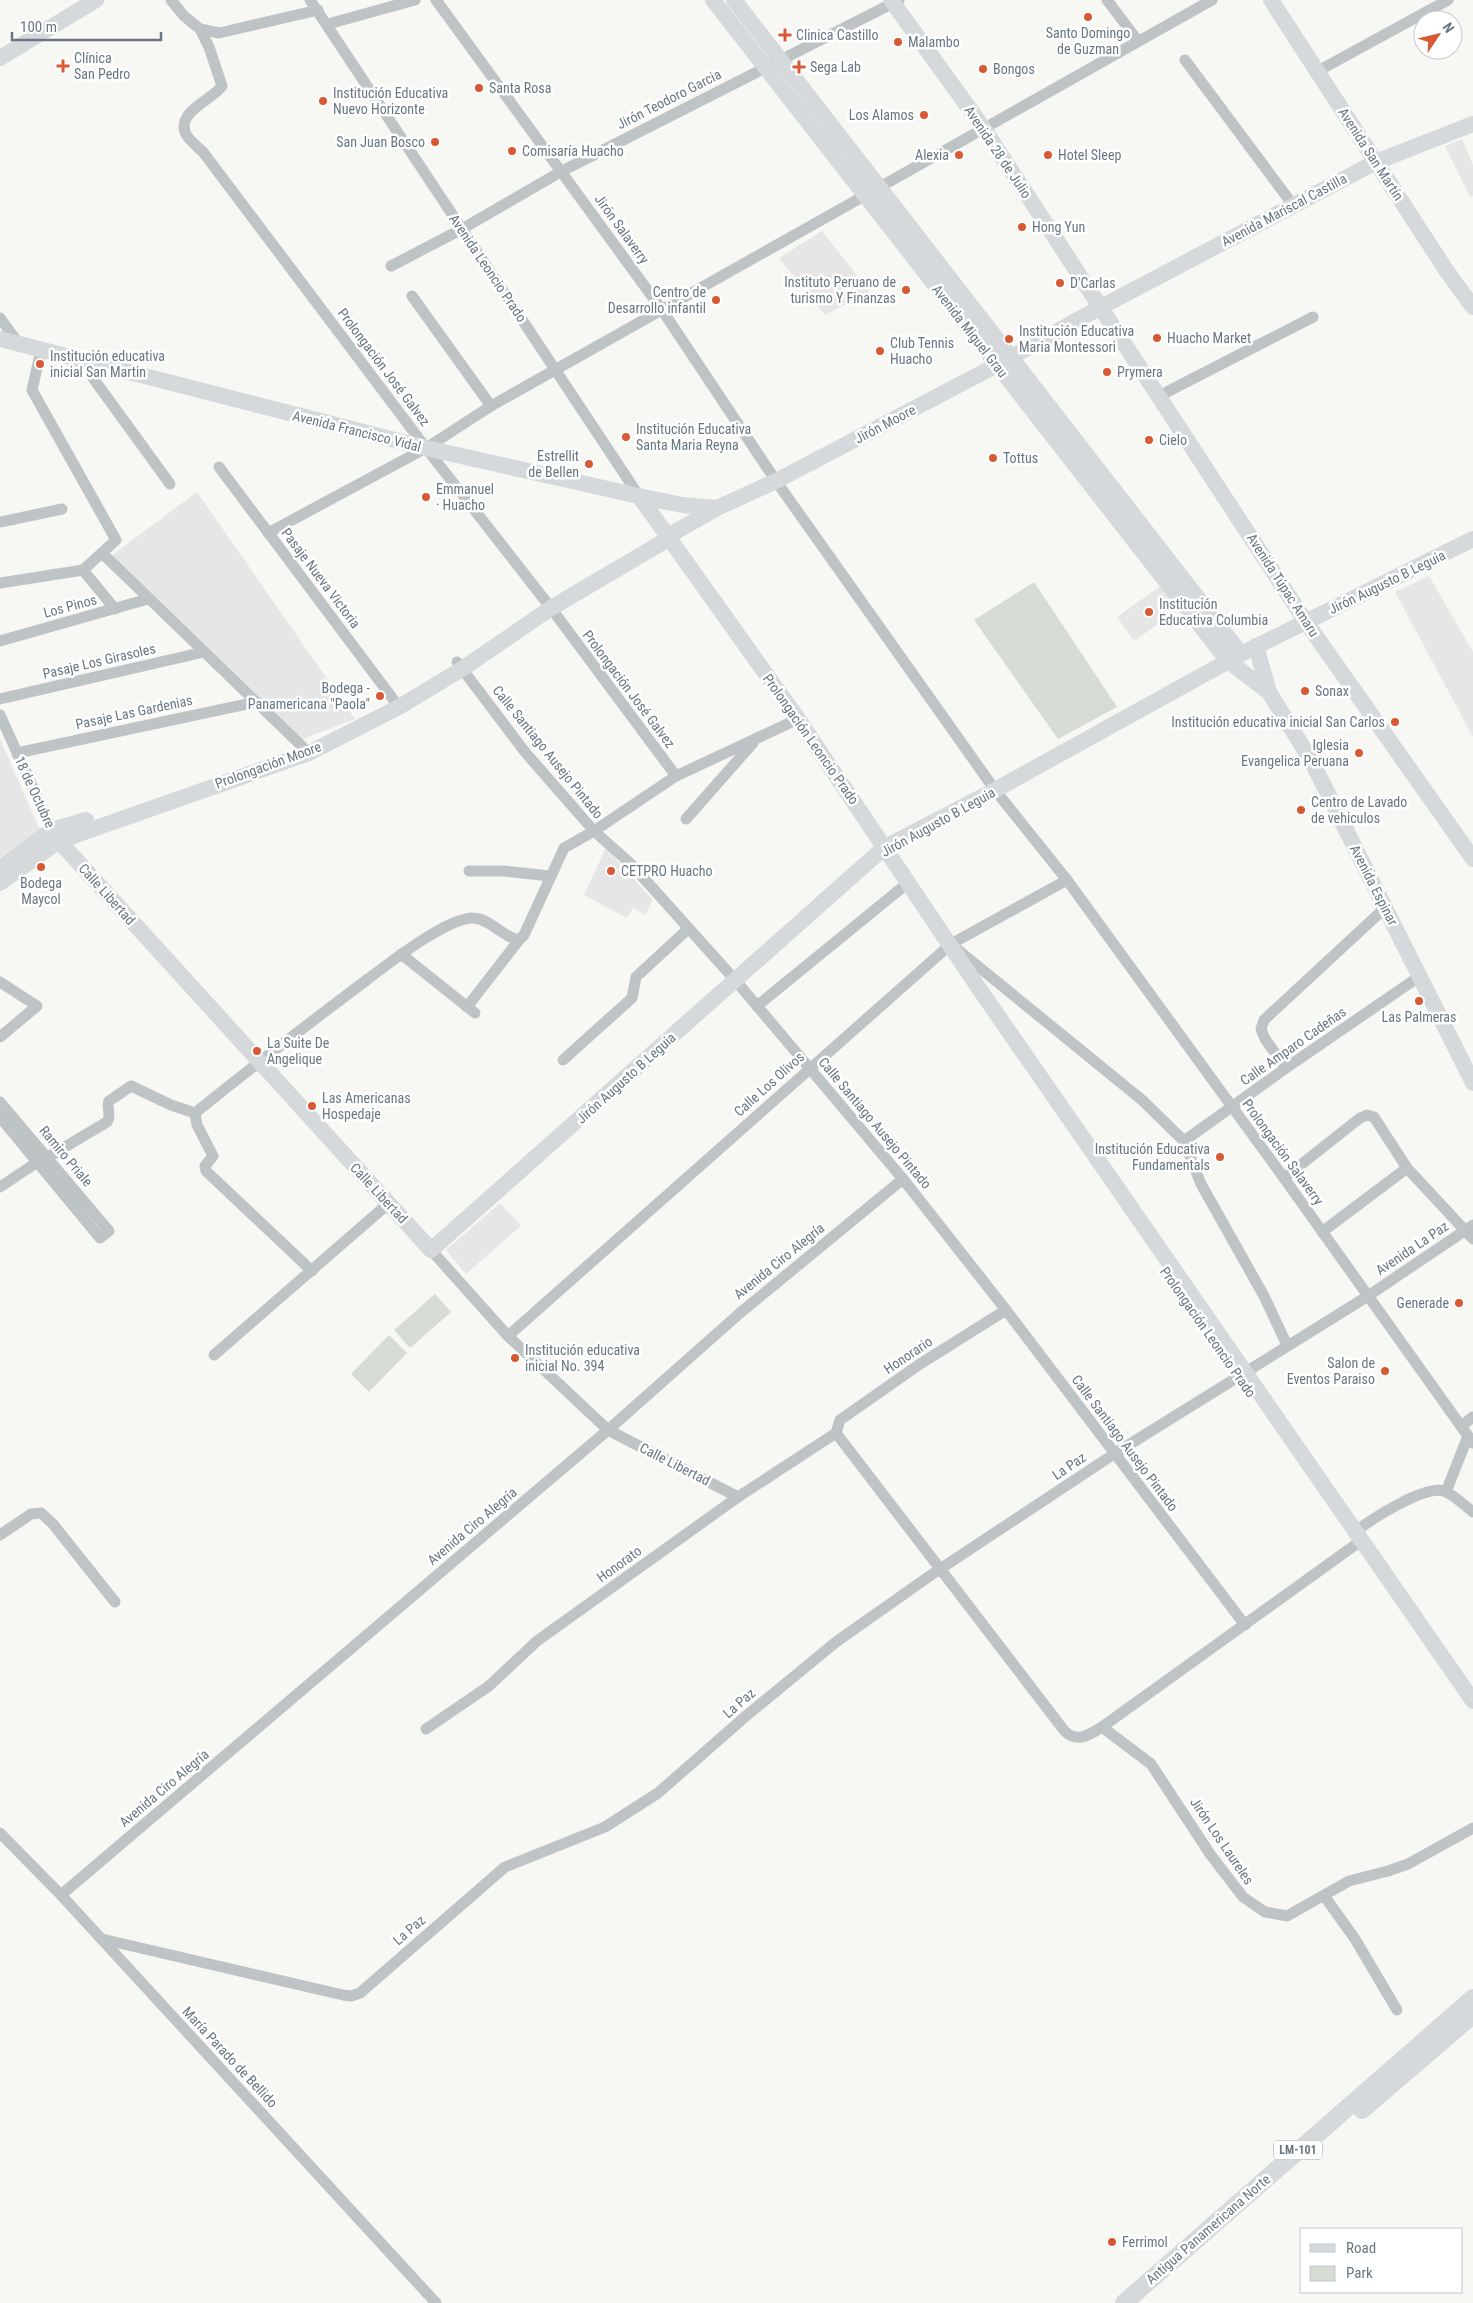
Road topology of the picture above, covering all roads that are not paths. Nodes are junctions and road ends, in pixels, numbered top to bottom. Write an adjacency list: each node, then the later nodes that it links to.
1 (96, 0): 13 (street)
2 (171, 0): 16 (street, Prolongación José Galvez)
3 (310, 0): 14 (street, Avenida Leoncio Prado)
4 (415, 0): 15 (street)
5 (436, 0): 27 (street, Jirón Salaverry)
6 (713, 0): 22 (street, Avenida Miguel Grau)
7 (734, 0): 20 (street, Avenida Miguel Grau)
8 (1108, 0): 17 (street)
9 (1212, 0): 17 (street)
10 (1271, 0): 23 (street, Avenida San Martín)
11 (1448, 0): 23 (street)
12 (894, 1): 20 (street, Jirón Teodoro Garcia); 25 (street, Avenida 28 de Julio)
13 (76, 3): 18 (street); 19 (street)
14 (318, 10): 15 (street, Avenida Leoncio Prado); 16 (street)
15 (328, 24): 30 (street, Avenida Leoncio Prado)
16 (200, 29): 46 (street, Prolongación José Galvez)
17 (1138, 41): 25 (street)
18 (0, 45)
19 (0, 58)
20 (780, 59): 22 (street, Jirón Teodoro Garcia); 28 (street, Avenida Miguel Grau)
21 (1186, 60): 29 (street)
22 (765, 67): 27 (street, Jirón Teodoro Garcia); 28 (street, Avenida Miguel Grau)
23 (1318, 72): 26 (street, Avenida San Martín)
24 (1473, 124): 26 (street, Avenida Mariscal Castilla)
25 (984, 129): 28 (street); 33 (street, Avenida 28 de Julio)
26 (1376, 162): 29 (street, Avenida Mariscal Castilla); 34 (street, Avenida San Martín)
27 (562, 171): 30 (street, Jirón Teodoro Garcia); 35 (street, Jirón Salaverry)
28 (872, 193): 35 (street); 41 (street, Avenida Miguel Grau)
29 (1293, 205): 33 (street, Avenida Mariscal Castilla)
30 (462, 229): 31 (street, Jirón Teodoro Garcia); 43 (street, Avenida Leoncio Prado)
31 (391, 266)
32 (412, 296): 45 (street)
33 (1101, 307): 41 (street, Jirón Moore); 44 (street, Avenida Túpac Amaru)
34 (1473, 307)
35 (662, 310): 43 (street); 48 (street, Jirón Salaverry)
36 (1313, 317): 44 (street)
37 (0, 318): 39 (street)
38 (0, 338): 39 (street, Avenida Francisco Vidal)
39 (19, 344): 40 (street, Avenida Francisco Vidal)
40 (41, 350): 42 (street, Avenida Francisco Vidal); 57 (street)
41 (1004, 361): 48 (street, Jirón Moore); 67 (street, Avenida Miguel Grau)
42 (92, 363): 46 (street, Avenida Francisco Vidal); 49 (street)
43 (556, 370): 45 (street); 50 (street, Avenida Leoncio Prado)
44 (1159, 396): 63 (street, Avenida Túpac Amaru)
45 (491, 406): 46 (street)
46 (426, 448): 50 (street, Avenida Francisco Vidal); 54 (street); 61 (street, Prolongación José Galvez)
47 (220, 467): 54 (street, Pasaje Nueva Victoria)
48 (776, 481): 51 (street, Jirón Moore); 79 (street, Jirón Salaverry)
49 (170, 484)
50 (639, 496): 51 (street, Avenida Francisco Vidal); 55 (street, Avenida Leoncio Prado)
51 (717, 508): 55 (street, Jirón Moore)
52 (62, 509): 53 (street)
53 (0, 522)
54 (268, 533): 72 (street, Pasaje Nueva Victoria)
55 (668, 536): 61 (street, Jirón Moore); 74 (street, Prolongación Leoncio Prado)
56 (1472, 542): 63 (street, Jirón Augusto B Leguia)
57 (102, 553): 58 (street); 60 (street)
58 (83, 570): 59 (street); 62 (street)
59 (0, 583)
60 (148, 599): 62 (street, Los Pinos); 66 (street)
61 (547, 605): 68 (street, Prolongación Moore); 78 (street, Prolongación José Galvez)
62 (115, 610): 64 (street, Los Pinos)
63 (1306, 622): 65 (street, Jirón Augusto B Leguia); 84 (street, Avenida Túpac Amaru)
64 (0, 641)
65 (1256, 646): 67 (street, Jirón Augusto B Leguia); 69 (street, Avenida Espinar)
66 (204, 652): 70 (street, Pasaje Los Girasoles); 71 (street)
67 (1235, 657): 69 (street, Avenida Espinar); 79 (street, Jirón Augusto B Leguia)
68 (459, 666): 72 (street, Prolongación Moore); 81 (street, Calle Santiago Ausejo Pintado)
69 (1269, 692): 91 (street, Avenida Espinar)
70 (0, 699)
71 (257, 702): 76 (street); 77 (street, Pasaje Las Gardenias)
72 (397, 704): 76 (street, Prolongación Moore)
73 (0, 715): 77 (street, 18 de Octubre)
74 (798, 719): 75 (street); 83 (street, Prolongación Leoncio Prado)
75 (756, 740): 78 (street); 80 (street)
76 (306, 750): 82 (street, Prolongación Moore)
77 (17, 753): 82 (street, 18 de Octubre)
78 (676, 776): 81 (street)
79 (995, 790): 83 (street, Jirón Augusto B Leguia); 88 (street, Prolongación Salaverry)
80 (686, 819)
81 (594, 831): 87 (street); 92 (street, Calle Santiago Ausejo Pintado)
82 (56, 836): 85 (street, Prolongación Moore); 90 (street, Prolongación Moore); 102 (street, Calle Libertad)
83 (885, 847): 89 (street, Prolongación Leoncio Prado); 97 (street, Jirón Augusto B Leguia)
84 (1473, 859)
85 (0, 868)
86 (469, 871): 87 (street)
87 (550, 876): 93 (street)
88 (1067, 880): 94 (street, Calle Los Olivos); 107 (street, Prolongación Salaverry)
89 (909, 882): 94 (street, Prolongación Leoncio Prado); 99 (street)
90 (0, 883)
91 (1386, 907): 96 (street, Avenida Espinar); 104 (street)
92 (688, 929): 97 (street, Calle Santiago Ausejo Pintado); 101 (street)
93 (519, 940): 95 (street); 95 (street)
94 (951, 944): 103 (street, Calle Los Olivos); 110 (street, Prolongación Leoncio Prado); 128 (street, Prolongación Leoncio Prado)
95 (401, 954): 102 (street)
96 (1420, 976): 104 (street, Calle Amparo Cadeñas); 105 (street, Avenida Espinar)
97 (736, 981): 99 (street, Calle Santiago Ausejo Pintado); 121 (street, Jirón Augusto B Leguia)
98 (0, 982): 100 (street)
99 (757, 1006): 103 (street, Calle Santiago Ausejo Pintado)
100 (0, 1037)
101 (563, 1060)
102 (258, 1062): 108 (street); 116 (street, Calle Libertad)
103 (810, 1068): 114 (street, Calle Santiago Ausejo Pintado); 125 (street, Calle Los Olivos)
104 (1286, 1068): 107 (street, Calle Amparo Cadeñas)
105 (1473, 1082)
106 (0, 1102): 111 (street, Ramiro Priale)
107 (1232, 1108): 110 (street, Calle Amparo Cadeñas); 113 (street, Prolongación Salaverry)
108 (195, 1113): 111 (street); 122 (street)
109 (0, 1117): 111 (street, Ramiro Priale)
110 (1184, 1141): 126 (street, Prolongación Leoncio Prado)
111 (44, 1159): 115 (street); 119 (street, Ramiro Priale)
112 (1407, 1168): 113 (street); 117 (street); 118 (street)
113 (1284, 1178): 118 (street, Prolongación Salaverry)
114 (903, 1180): 124 (street, Calle Santiago Ausejo Pintado); 131 (street, Avenida Ciro Alegría)
115 (0, 1187)
116 (389, 1202): 121 (street, Calle Libertad); 122 (street)
117 (1469, 1227): 120 (street); 123 (street, Avenida La Paz)
118 (1322, 1232): 123 (street, Prolongación Salaverry)
119 (105, 1234)
120 (1473, 1239)
121 (431, 1250): 125 (street, Calle Libertad)
122 (312, 1271): 127 (street)
123 (1368, 1296): 126 (street, La Paz); 130 (street, Prolongación Salaverry)
124 (1006, 1310): 132 (street, Honorario); 134 (street, Calle Santiago Ausejo Pintado)
125 (508, 1336): 131 (street, Calle Libertad)
126 (1286, 1345): 128 (street, La Paz)
127 (214, 1355)
128 (1242, 1374): 134 (street, La Paz); 139 (street, Prolongación Leoncio Prado)
129 (1473, 1417): 130 (street)
130 (1461, 1426): 133 (street, Prolongación Salaverry)
131 (608, 1430): 136 (street, Calle Libertad); 149 (street, Avenida Ciro Alegría)
132 (836, 1433): 136 (street, Honorato); 140 (street)
133 (1471, 1440): 135 (street)
134 (1114, 1454): 140 (street, La Paz); 142 (street, Calle Santiago Ausejo Pintado)
135 (1446, 1492): 137 (street); 139 (street)
136 (738, 1497): 146 (street, Honorato)
137 (1473, 1512)
138 (0, 1535): 141 (street)
139 (1358, 1539): 142 (street); 143 (street, Prolongación Leoncio Prado); 144 (street, Prolongación Leoncio Prado)
140 (941, 1569): 145 (street); 151 (street, La Paz)
141 (115, 1602)
142 (1245, 1625): 145 (street)
143 (1473, 1700)
144 (1473, 1715)
145 (1102, 1727): 150 (street, Jirón Los Laureles)
146 (426, 1729)
147 (1473, 1828): 150 (street, Jirón Los Laureles)
148 (0, 1833): 149 (street, María Parado de Bellido)
149 (61, 1895): 151 (street, María Parado de Bellido)
150 (1325, 1897): 153 (street)
151 (102, 1939): 156 (street, María Parado de Bellido)
152 (1473, 1998): 154 (main road, Antigua Panamericana Norte / LM-101)
153 (1397, 2010)
154 (1465, 2016): 155 (main road, Antigua Panamericana Norte / LM-101)
155 (1170, 2270): 157 (main road, Antigua Panamericana Norte / LM-101); 158 (main road, Antigua Panamericana Norte / LM-101)
156 (436, 2303)
157 (1124, 2303)
158 (1142, 2303)

